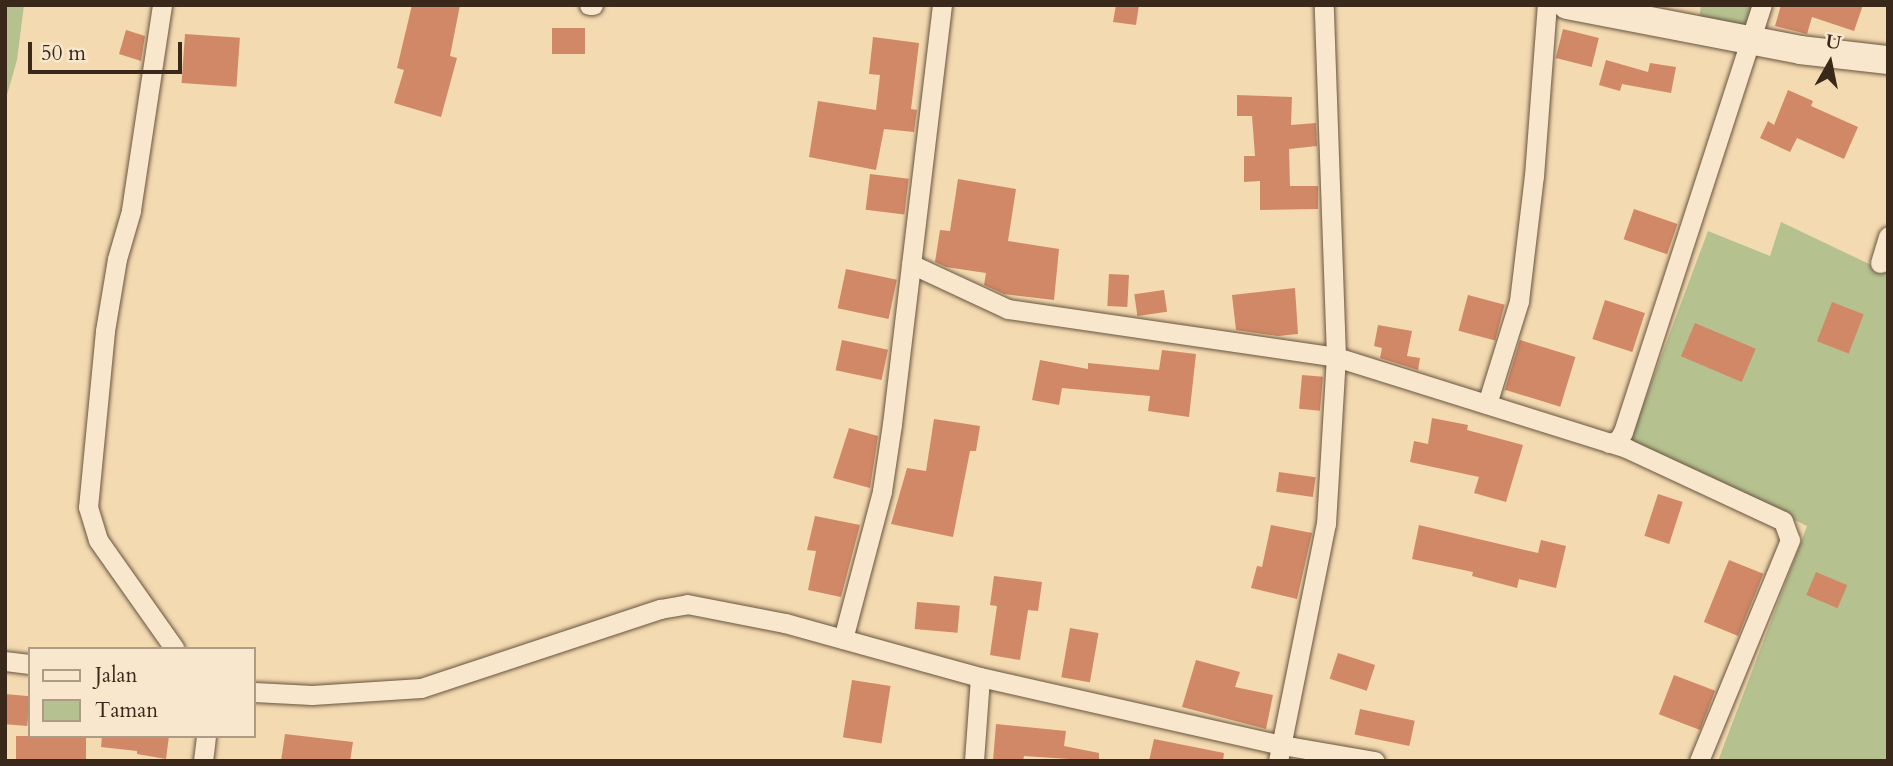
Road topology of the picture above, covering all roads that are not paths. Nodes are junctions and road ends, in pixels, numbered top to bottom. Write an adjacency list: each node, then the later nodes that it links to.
1 (162, 5): 16 (street)
2 (942, 5): 11 (street)
3 (1324, 5): 12 (street)
4 (1547, 5): 13 (street)
5 (1567, 5): 7 (main road)
6 (1762, 5): 7 (street)
7 (1751, 42): 8 (main road); 14 (street)
8 (1888, 61)
9 (1888, 236): 10 (street)
10 (1880, 263)
11 (911, 264): 12 (street); 15 (street)
12 (1336, 358): 13 (street); 22 (street)
13 (1487, 404): 14 (street)
14 (1609, 443): 26 (street)
15 (843, 639): 19 (street); 20 (street)
16 (174, 647)
17 (5, 661): 18 (street)
18 (28, 664)
19 (980, 677): 22 (street); 24 (street)
20 (256, 692)
21 (206, 738): 23 (street)
22 (1280, 753): 25 (street)
23 (203, 761)
24 (974, 761)
25 (1375, 761)
26 (1699, 761)

